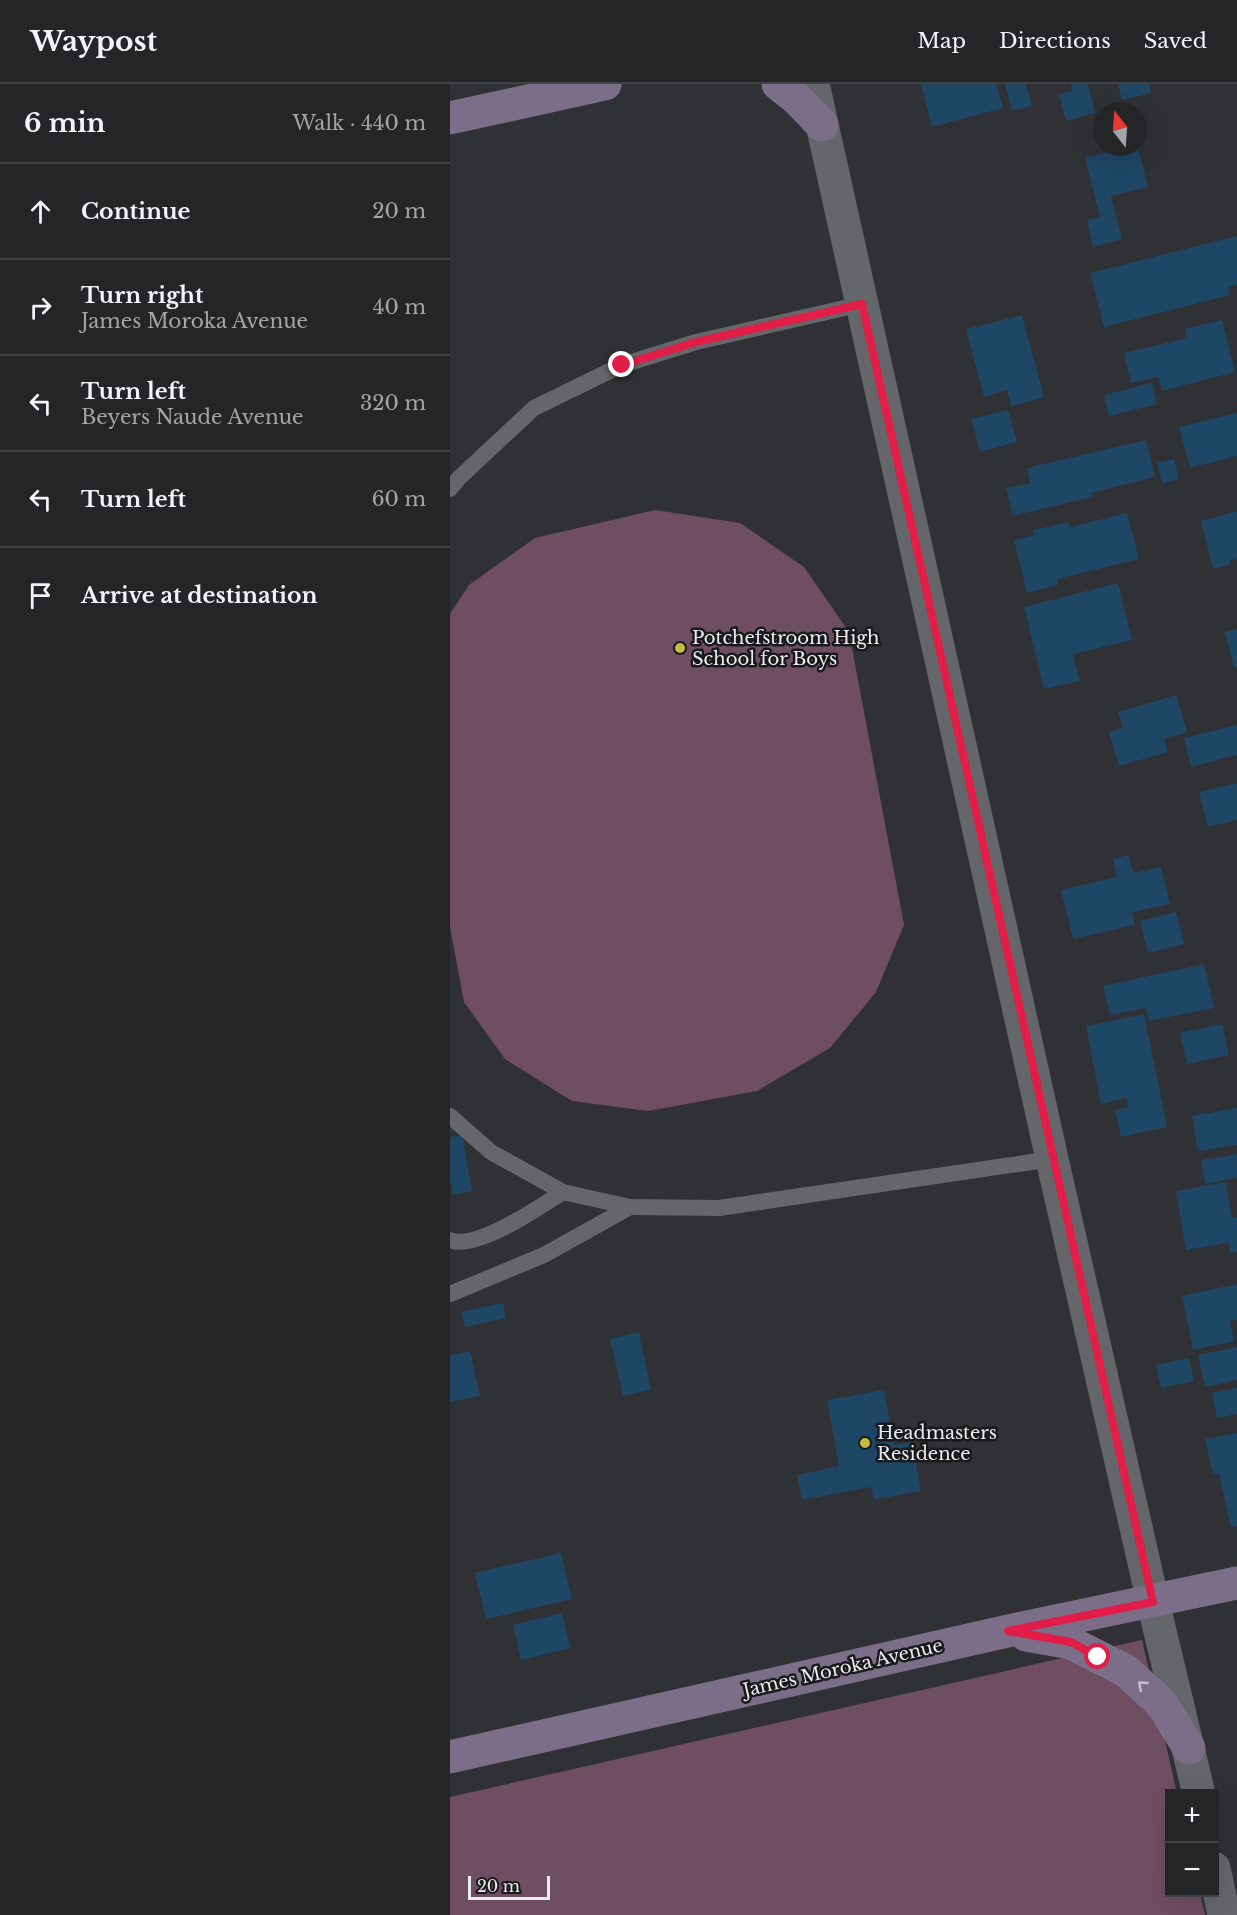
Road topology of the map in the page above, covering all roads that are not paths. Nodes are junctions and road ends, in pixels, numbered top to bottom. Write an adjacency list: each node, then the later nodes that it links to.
1 (605, 84): 4 (street)
2 (778, 84): 5 (street)
3 (813, 84): 5 (street)
4 (450, 118)
5 (822, 125): 6 (street)
6 (862, 304): 7 (lane); 9 (street)
7 (450, 489)
8 (450, 1116): 10 (lane)
9 (1052, 1159): 11 (lane); 15 (street)
10 (563, 1192): 11 (lane); 12 (lane)
11 (630, 1207): 13 (lane)
12 (450, 1240)
13 (450, 1294)
14 (1237, 1583): 15 (street, James Moroka Avenue)
15 (1153, 1602): 16 (street, James Moroka Avenue); 17 (street)
16 (1008, 1631): 17 (street, one-way to 16); 18 (street, James Moroka Avenue)
17 (1189, 1748): 19 (street)
18 (450, 1757)
19 (1198, 1789)
20 (1219, 1889): 21 (street)
21 (1224, 1915)

